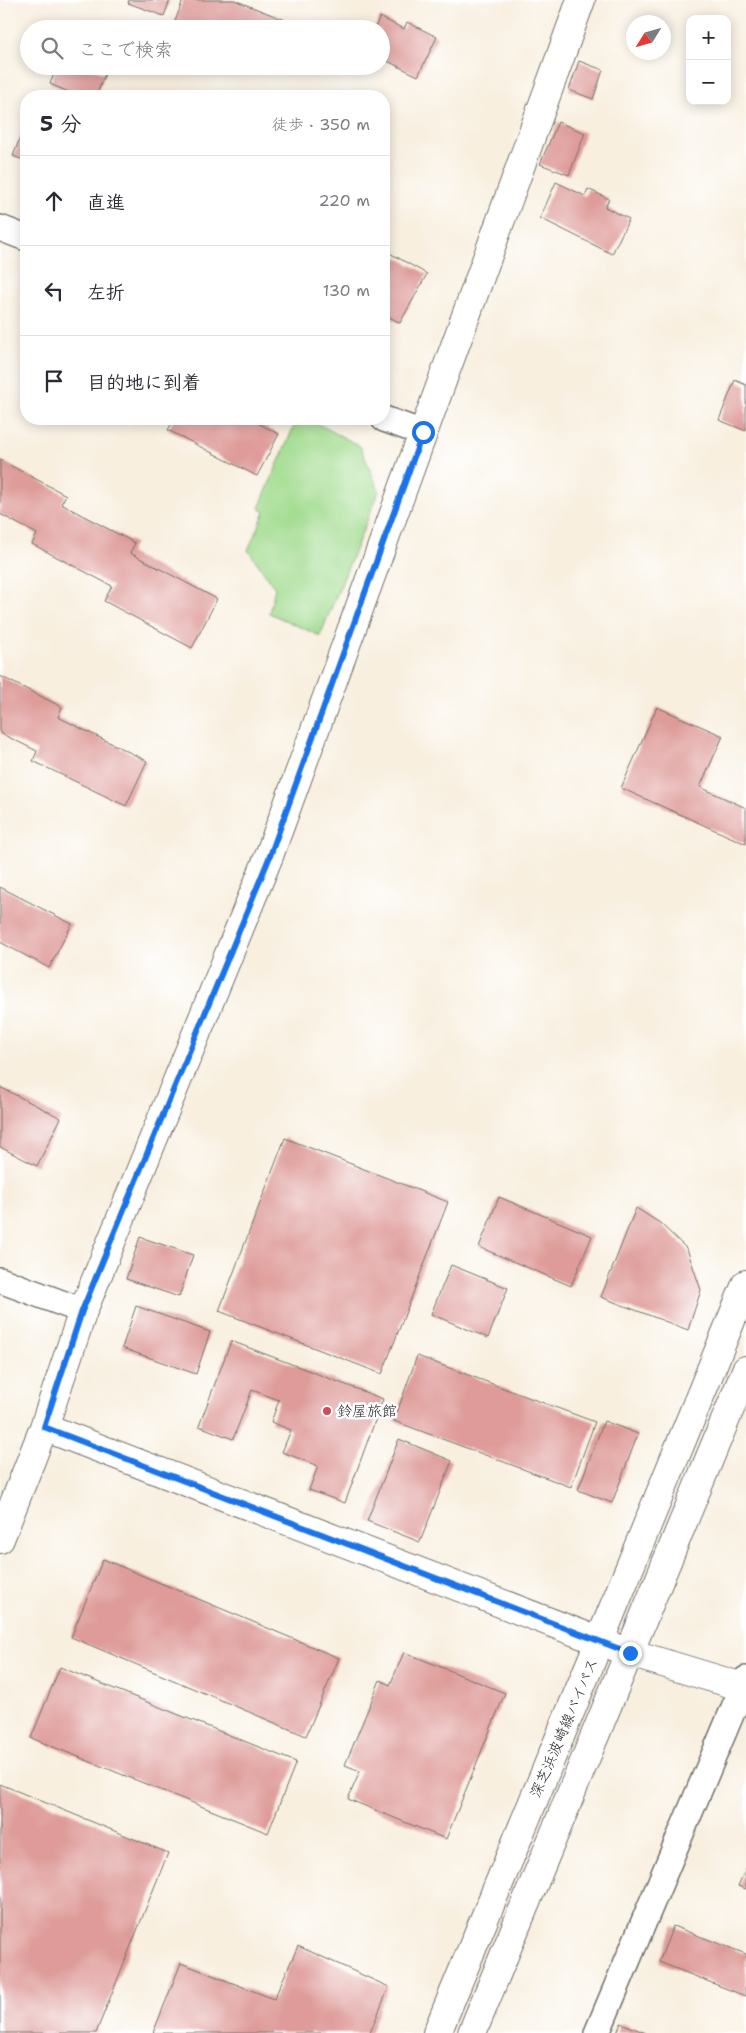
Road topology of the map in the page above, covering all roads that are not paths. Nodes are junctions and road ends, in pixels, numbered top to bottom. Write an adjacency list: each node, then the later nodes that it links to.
1 (581, 0): 5 (street)
2 (0, 228): 3 (street)
3 (20, 236)
4 (390, 421): 5 (street)
5 (423, 432): 8 (street)
6 (0, 1280): 8 (street)
7 (746, 1284): 12 (street, 深芝浜波崎線バイパス)
8 (82, 1311): 10 (street)
9 (746, 1370): 13 (street, 深芝浜波崎線バイパス)
10 (44, 1427): 11 (street); 12 (street)
11 (0, 1539)
12 (600, 1640): 13 (street); 15 (street, 深芝浜波崎線バイパス)
13 (630, 1653): 14 (street); 16 (street, 深芝浜波崎線バイパス)
14 (745, 1685): 17 (street)
15 (436, 2033)
16 (472, 2033)
17 (597, 2033)

